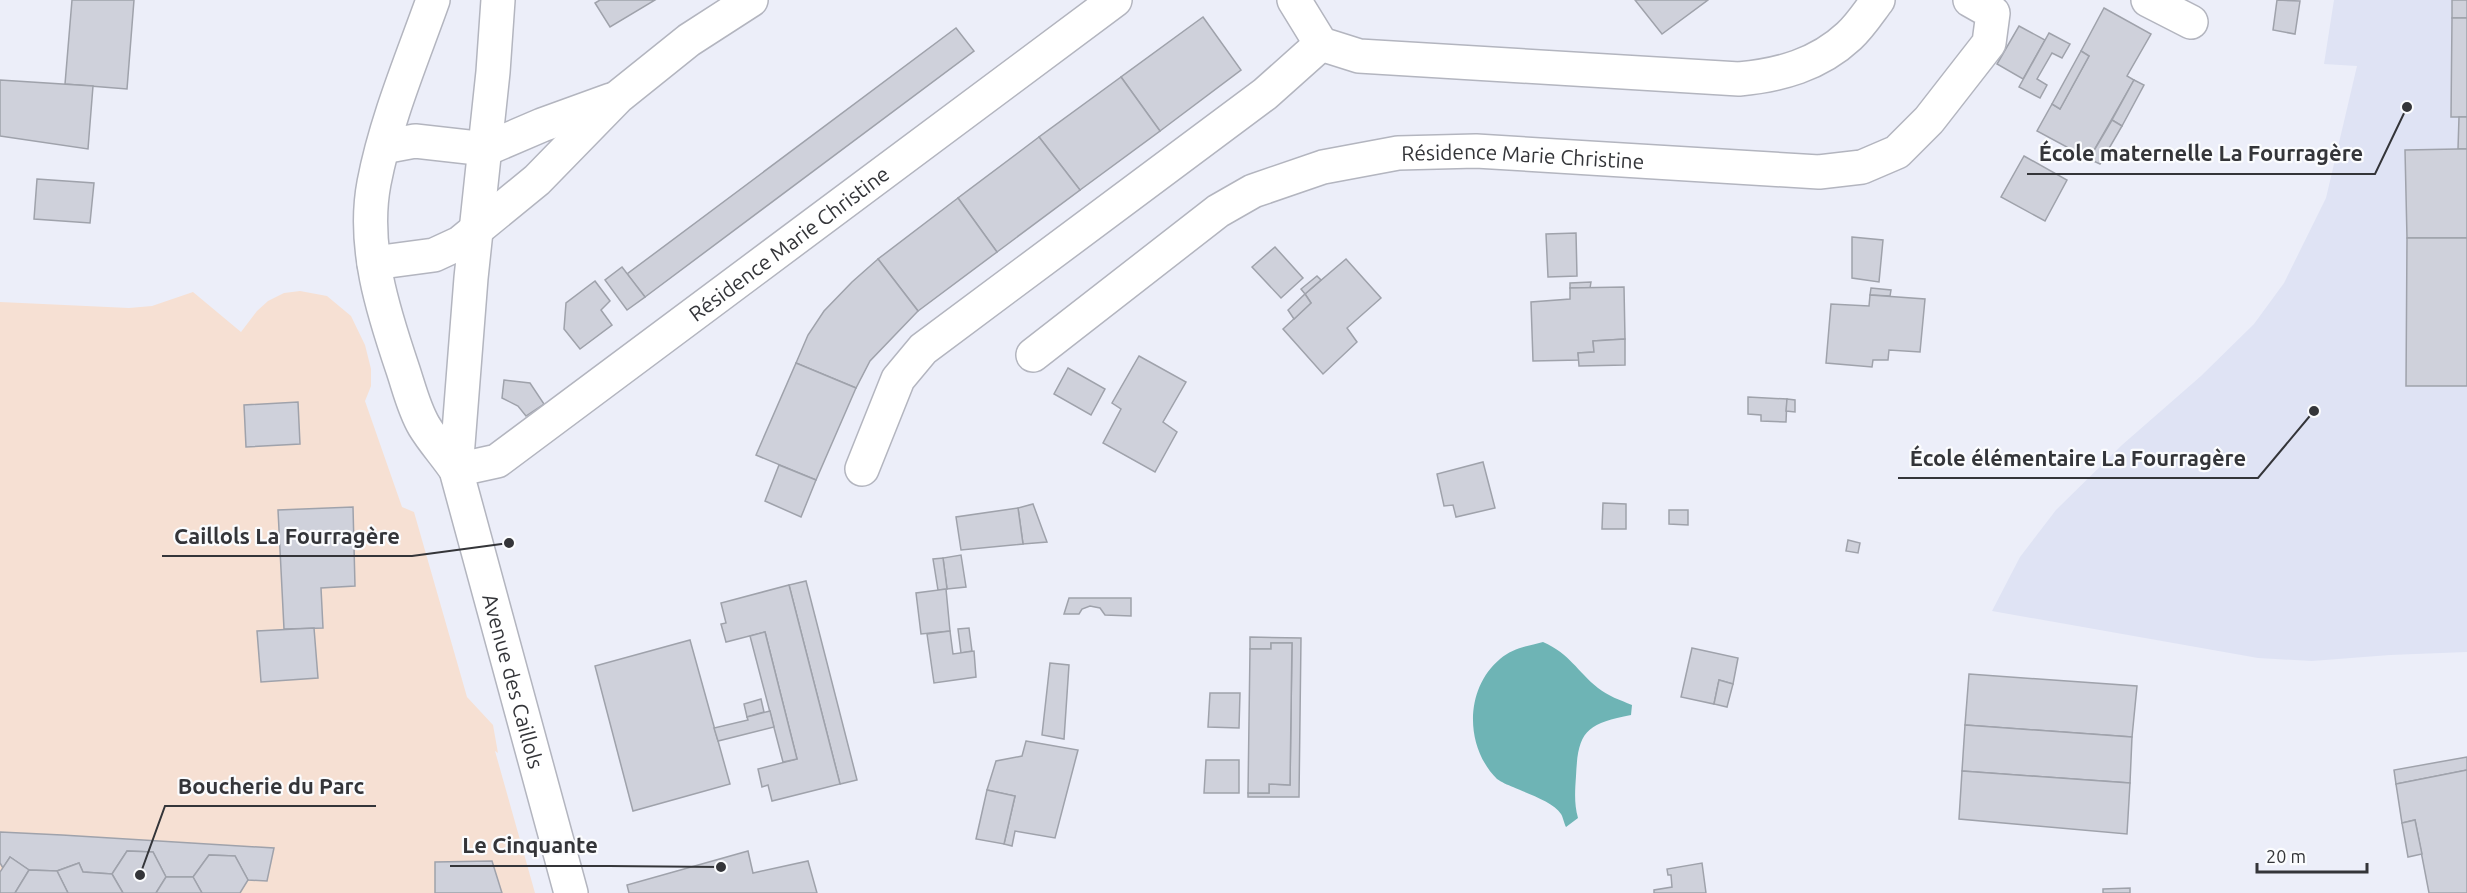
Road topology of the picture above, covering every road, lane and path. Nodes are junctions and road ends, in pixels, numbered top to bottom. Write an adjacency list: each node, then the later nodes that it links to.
1 (433, 0): 12 (street)
2 (498, 0): 13 (street)
3 (751, 0): 11 (street)
4 (1115, 0): 18 (street, Résidence Marie Christine)
5 (1294, 0): 10 (street)
6 (1878, 0): 10 (street)
7 (2148, 0): 9 (street)
8 (1989, 4): 16 (street, Résidence Marie Christine)
9 (2191, 22)
10 (1321, 44): 17 (street)
11 (618, 97): 13 (street); 14 (street)
12 (383, 147): 13 (street); 15 (street, Avenue des Caillols)
13 (486, 149): 14 (street, Avenue des Caillols)
14 (477, 229): 15 (street); 18 (street, Avenue des Caillols)
15 (374, 262): 18 (street, Avenue des Caillols)
16 (1033, 355)
17 (862, 469)
18 (456, 470): 19 (street, Avenue des Caillols)
19 (571, 893)

